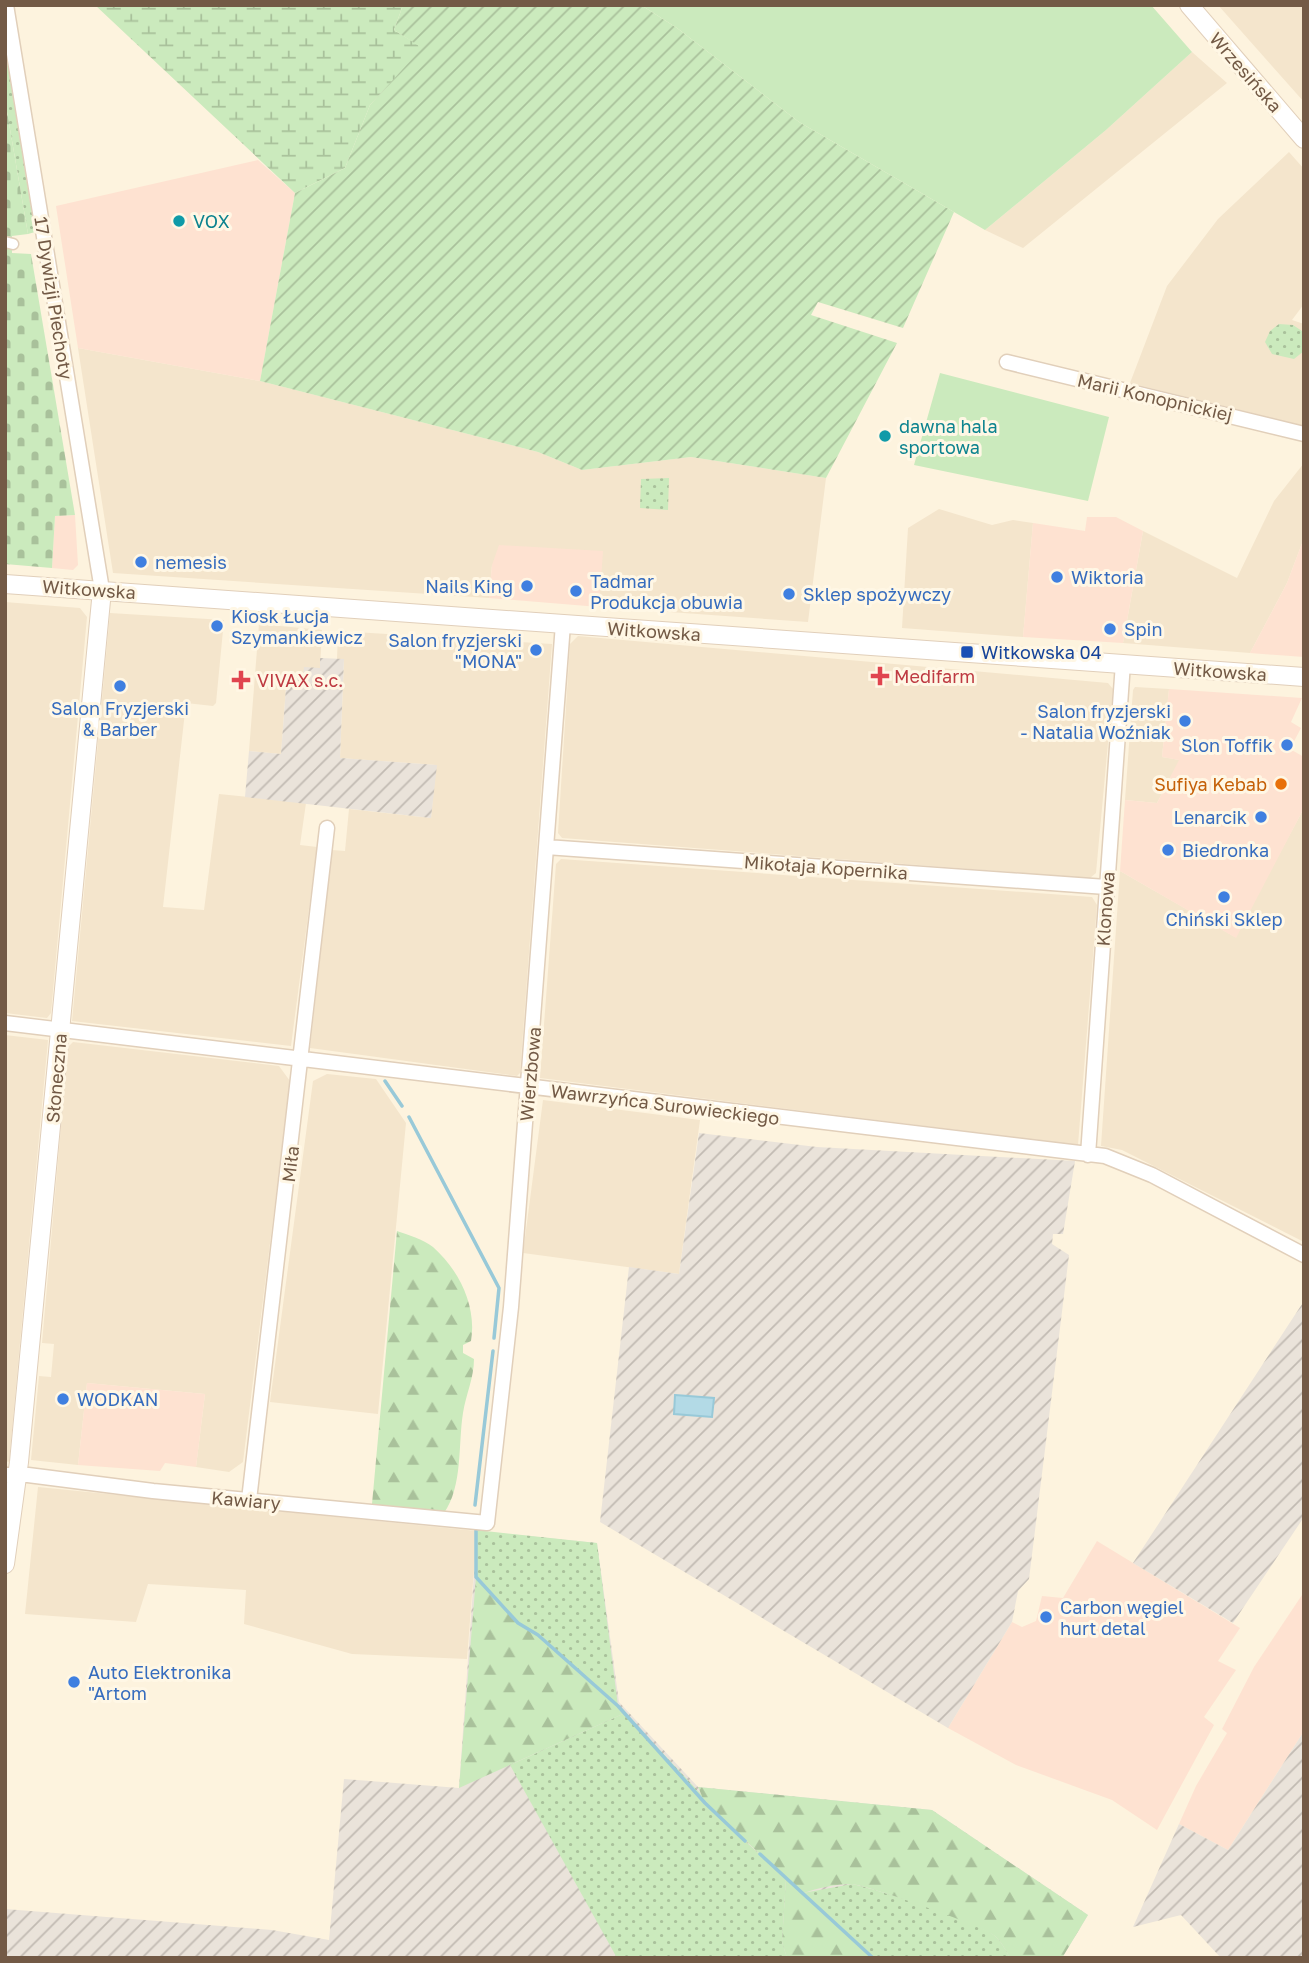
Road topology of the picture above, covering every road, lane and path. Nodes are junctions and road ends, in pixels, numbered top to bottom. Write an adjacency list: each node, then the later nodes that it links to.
1 (6, 5): 7 (street, 17 Dywizji Piechoty)
2 (1189, 5): 3 (street, Wrzesińska)
3 (1304, 139)
4 (1007, 362): 5 (street, Marii Konopnickiej)
5 (1304, 434)
6 (5, 584): 7 (street, Witkowska)
7 (102, 590): 8 (street, Witkowska); 15 (street, Słoneczna)
8 (563, 624): 9 (street, Witkowska); 12 (street, Wierzbowa)
9 (1123, 663): 10 (street, Witkowska); 13 (street, Klonowa)
10 (1304, 677)
11 (327, 828): 16 (street, Miła)
12 (546, 847): 13 (street, Mikołaja Kopernika); 17 (street, Wierzbowa)
13 (1107, 887): 18 (street, Klonowa)
14 (5, 1023): 15 (street, Wawrzyńca Surowieckiego)
15 (61, 1030): 16 (street, Wawrzyńca Surowieckiego); 20 (street, Słoneczna)
16 (302, 1059): 17 (street, Wawrzyńca Surowieckiego); 21 (street, Miła)
17 (529, 1088): 18 (street, Wawrzyńca Surowieckiego); 22 (street, Wierzbowa)
18 (1088, 1155): 19 (street, Wawrzyńca Surowieckiego)
19 (1304, 1255)
20 (11, 1476): 21 (street, Kawiary); 23 (street, Słoneczna)
21 (249, 1500): 22 (street, Kawiary)
22 (487, 1522)
23 (5, 1564)

